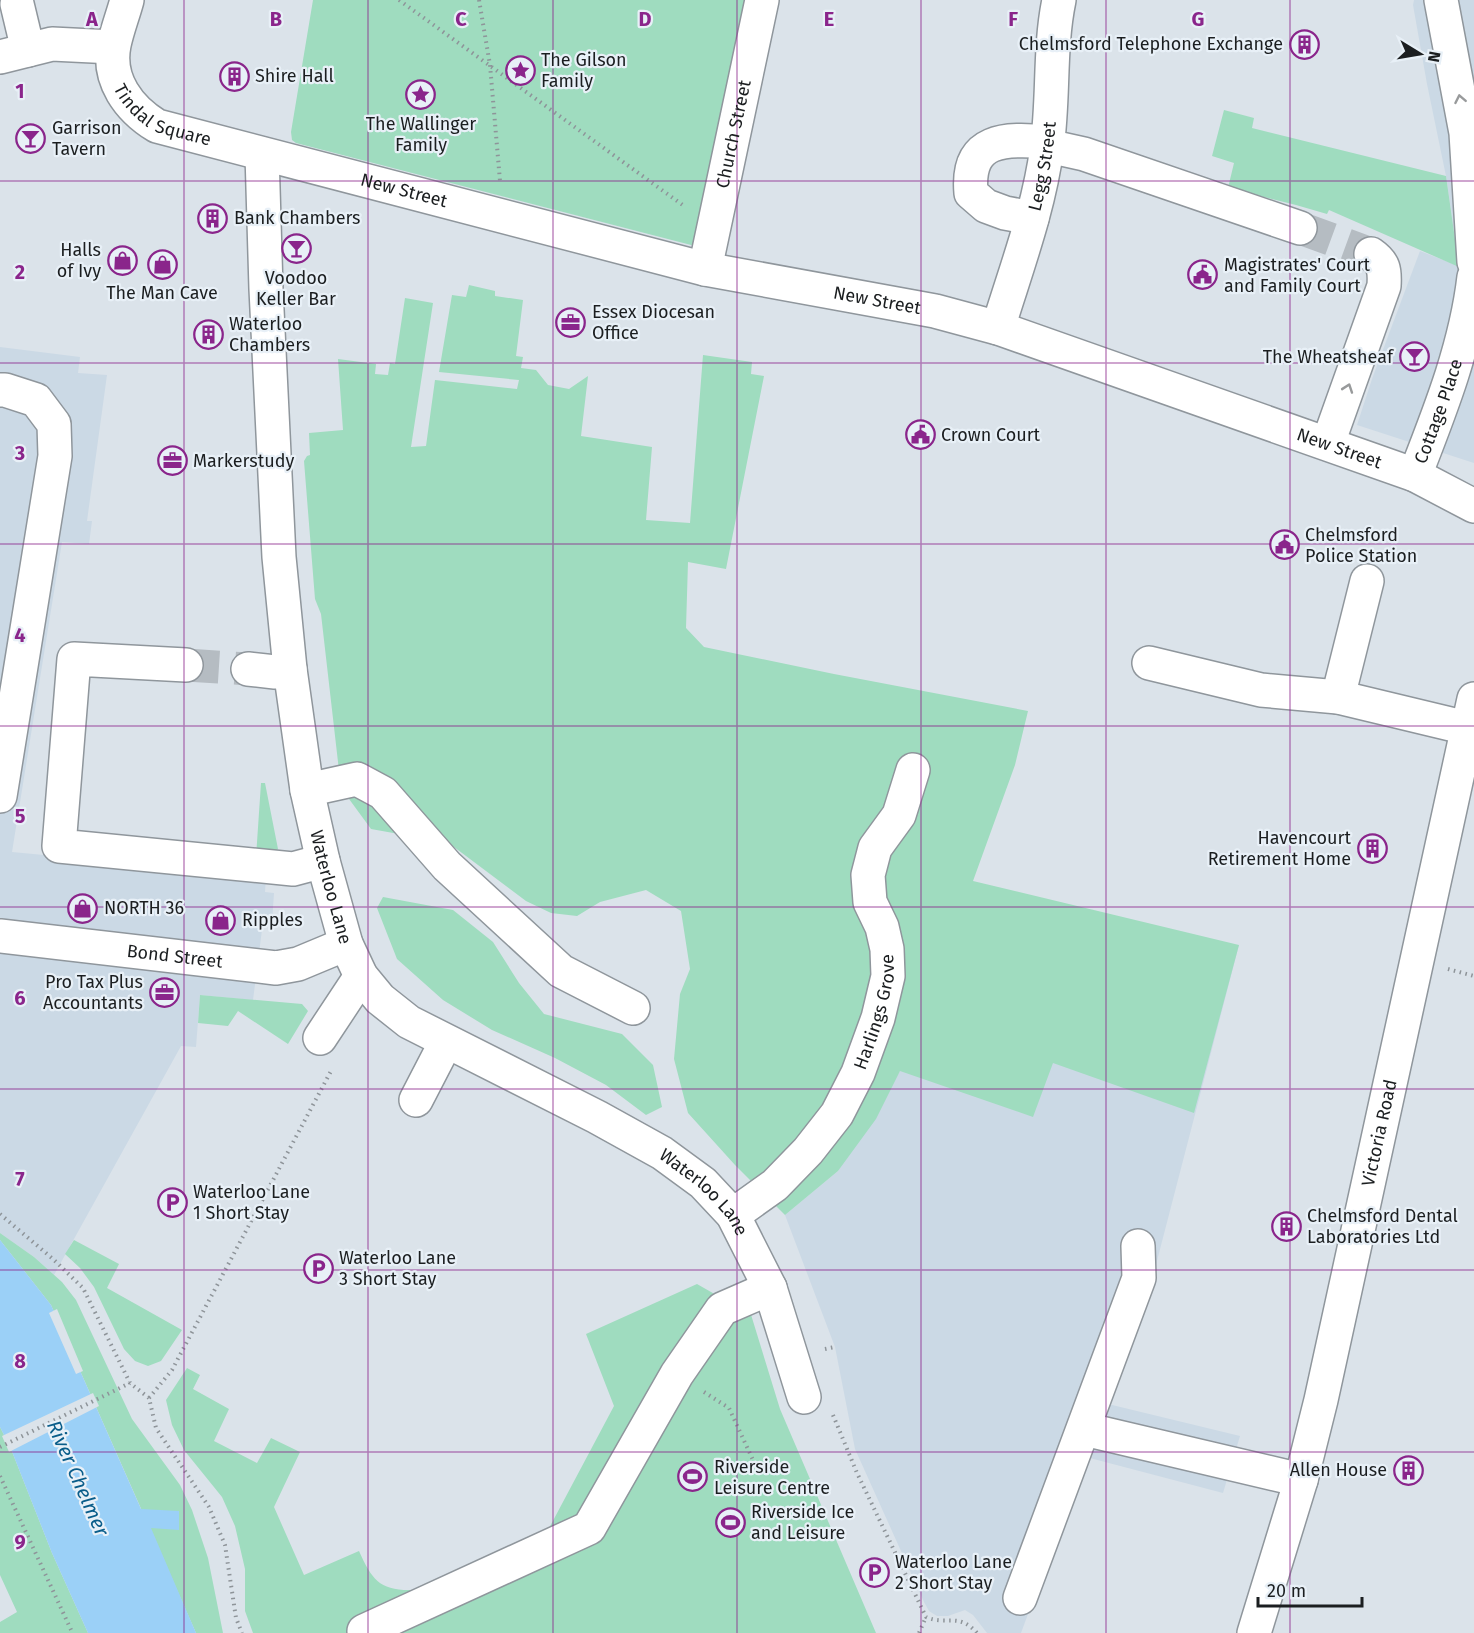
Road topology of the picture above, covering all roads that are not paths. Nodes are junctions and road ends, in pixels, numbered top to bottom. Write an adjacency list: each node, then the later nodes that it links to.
1 (127, 0): 6 (street, Tindal Square)
2 (762, 0): 14 (street, Church Street)
3 (1059, 0): 8 (street, Legg Street)
4 (1441, 0): 13 (street, one-way to 4)
5 (17, 4): 7 (street)
6 (114, 47): 7 (street); 9 (street, Tindal Square)
7 (14, 54)
8 (1048, 144): 10 (street, Legg Street); 10 (street); 11 (street)
9 (262, 154): 14 (street, New Street); 25 (street, Waterloo Lane)
10 (1032, 218): 16 (street, Legg Street)
11 (1300, 228)
12 (1371, 254): 18 (street, one-way to 12)
13 (1474, 262)
14 (705, 269): 16 (street, New Street)
15 (1474, 277): 19 (street, Cottage Place)
16 (998, 328): 18 (street, New Street)
17 (0, 390): 30 (street)
18 (1329, 443): 19 (street, New Street)
19 (1415, 475): 20 (street, New Street)
20 (1474, 506)
21 (1367, 581): 26 (street)
22 (1149, 663): 26 (street)
23 (186, 665): 31 (street)
24 (248, 669): 25 (street)
25 (290, 669): 29 (street, Waterloo Lane)
26 (1338, 697): 27 (street)
27 (1471, 713): 44 (street, Victoria Road)
28 (913, 770): 39 (street, Harlings Grove)
29 (307, 790): 31 (street, Waterloo Lane); 35 (street)
30 (0, 796)
31 (323, 861): 33 (street, Waterloo Lane)
32 (0, 936): 33 (street, Bond Street)
33 (346, 944): 34 (street, Waterloo Lane)
34 (361, 976): 36 (street, Waterloo Lane); 37 (street)
35 (633, 1008)
36 (446, 1042): 38 (street); 39 (street, Waterloo Lane)
37 (328, 1050)
38 (416, 1100)
39 (733, 1215): 41 (street, Waterloo Lane)
40 (1138, 1246): 43 (street)
41 (770, 1288): 42 (street, Waterloo Lane); 46 (street)
42 (818, 1403)
43 (1084, 1428): 44 (street); 45 (street)
44 (1301, 1480): 47 (street, Victoria Road)
45 (1020, 1598)
46 (364, 1631)
47 (1254, 1633)

